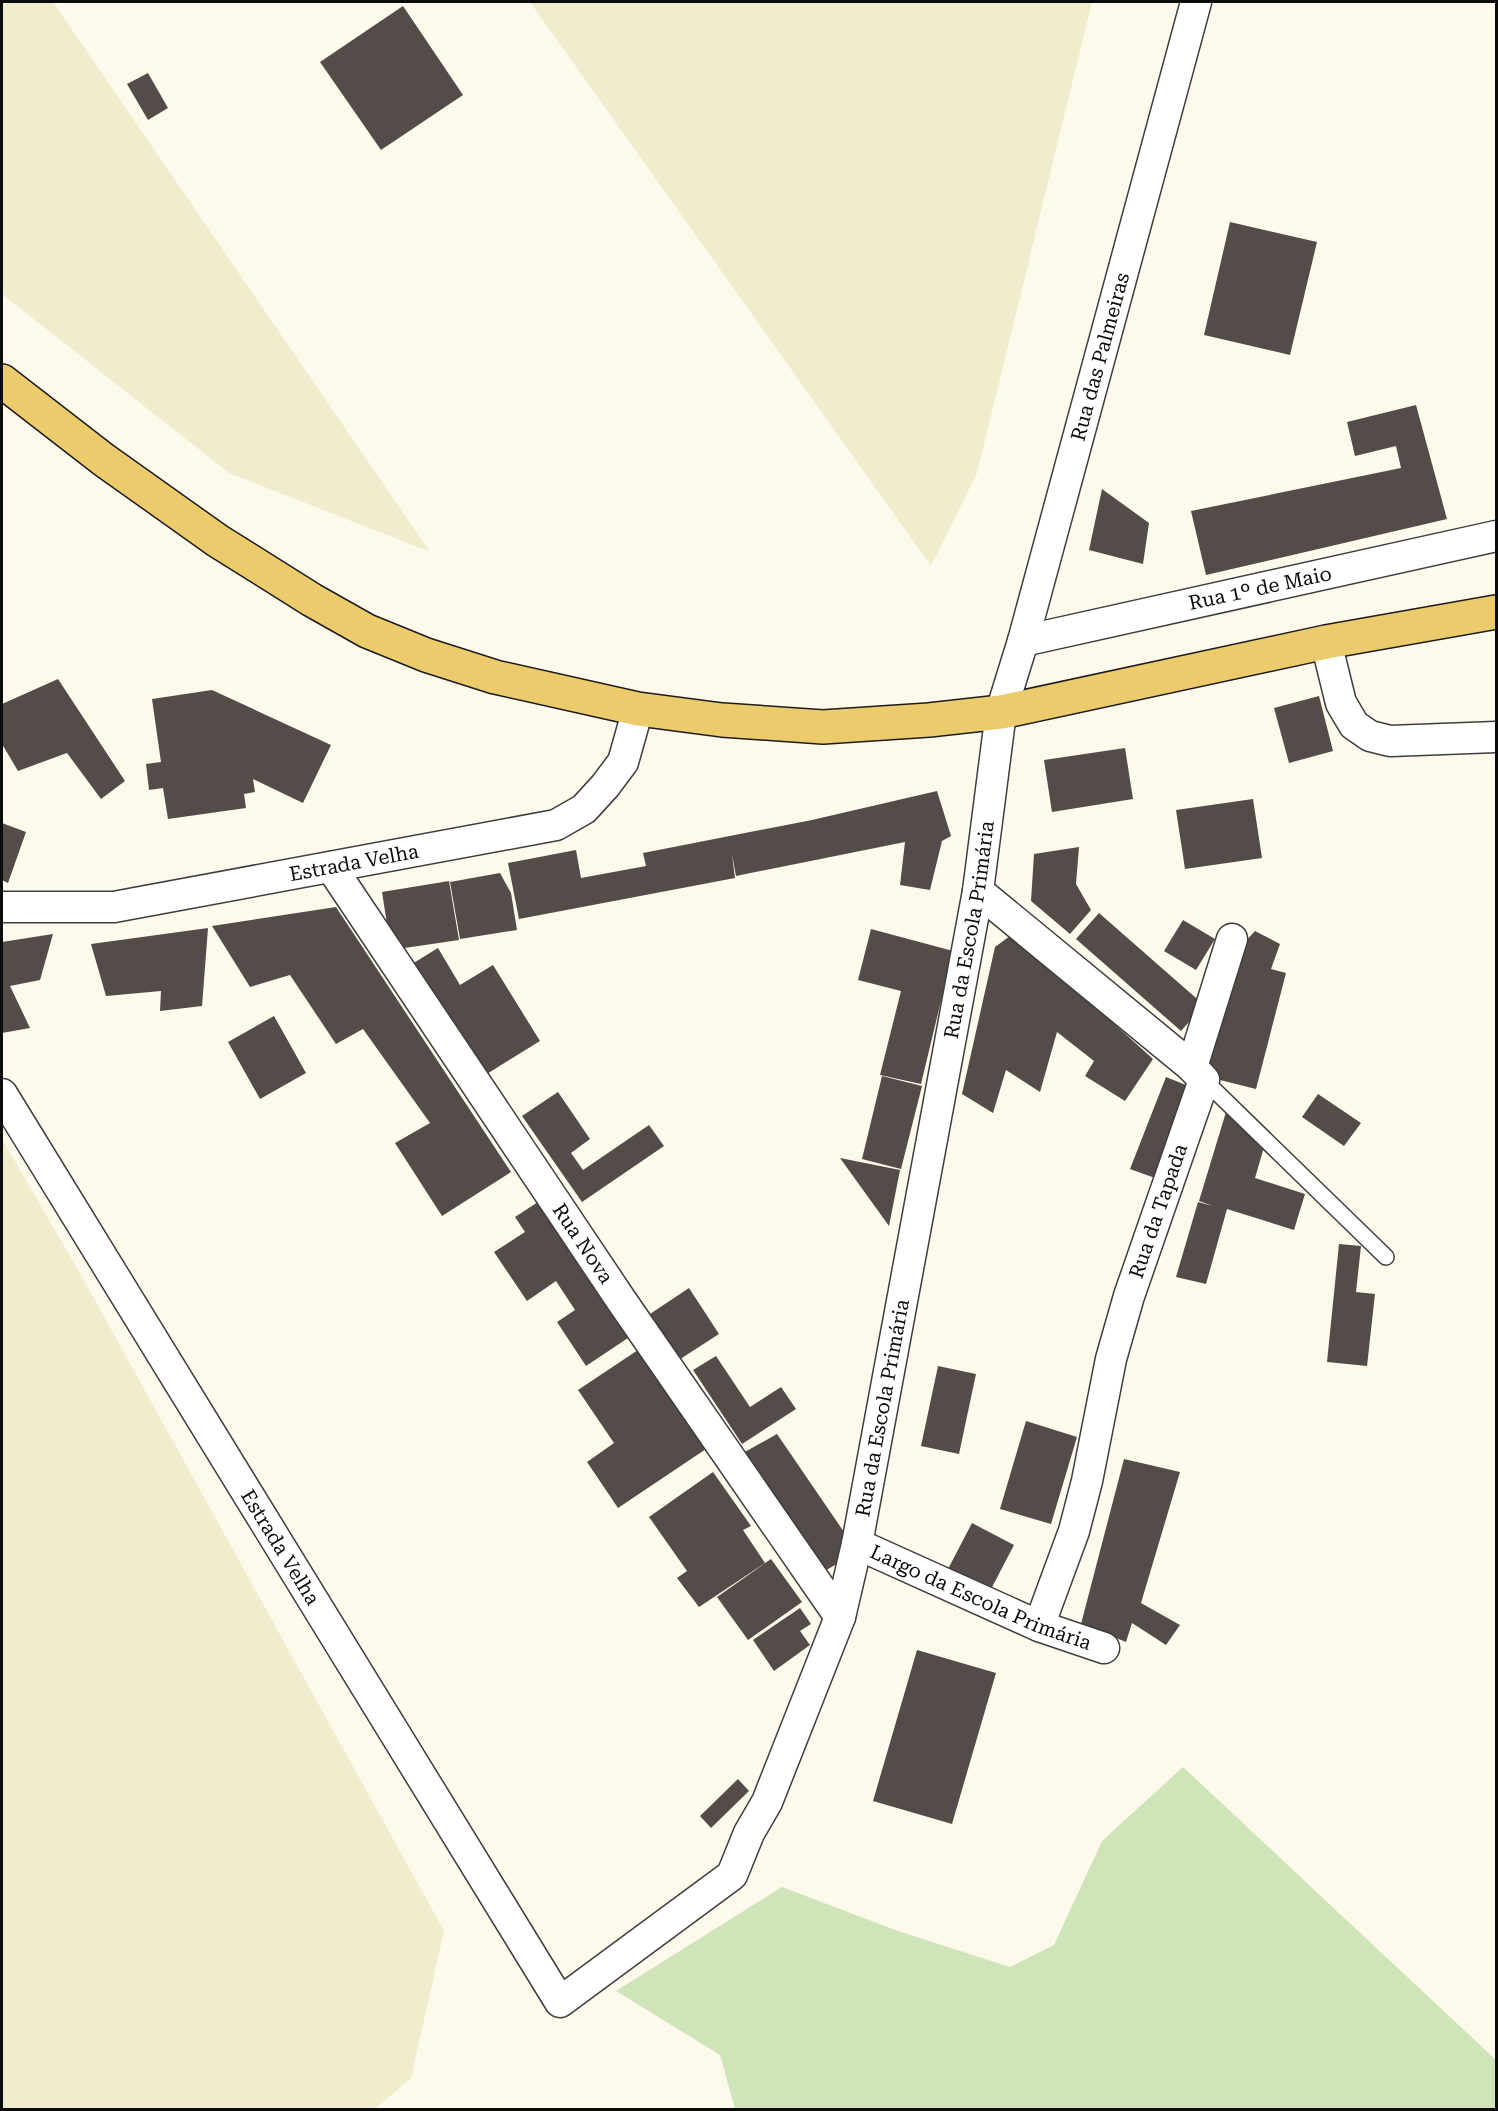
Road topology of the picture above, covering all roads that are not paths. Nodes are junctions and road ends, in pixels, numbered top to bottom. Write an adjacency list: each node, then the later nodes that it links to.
1 (1197, 2): 5 (street, Rua das Palmeiras)
2 (2, 381): 7 (main road)
3 (1497, 536): 5 (street, Rua 1º de Maio)
4 (1497, 612): 6 (main road)
5 (1023, 641): 8 (street, Rua das Palmeiras)
6 (1326, 642): 8 (main road); 9 (street)
7 (638, 709): 8 (main road); 10 (street, Estrada Velha)
8 (1001, 712): 11 (street, Rua da Escola Primária)
9 (1497, 737)
10 (331, 867): 12 (street, Estrada Velha); 18 (street, Rua Nova)
11 (978, 891): 14 (street); 17 (street, Rua da Escola Primária)
12 (2, 907)
13 (1232, 939): 14 (street, Rua da Tapada)
14 (1198, 1074): 16 (lane); 19 (street, Rua da Tapada)
15 (2, 1094): 21 (street, Estrada Velha)
16 (1386, 1257)
17 (857, 1544): 18 (street, Rua da Escola Primária); 19 (street, Largo da Escola Primária)
18 (840, 1617): 21 (street, Rua da Escola Primária)
19 (1039, 1626): 20 (street, Largo da Escola Primária)
20 (1104, 1648)
21 (560, 2002)

